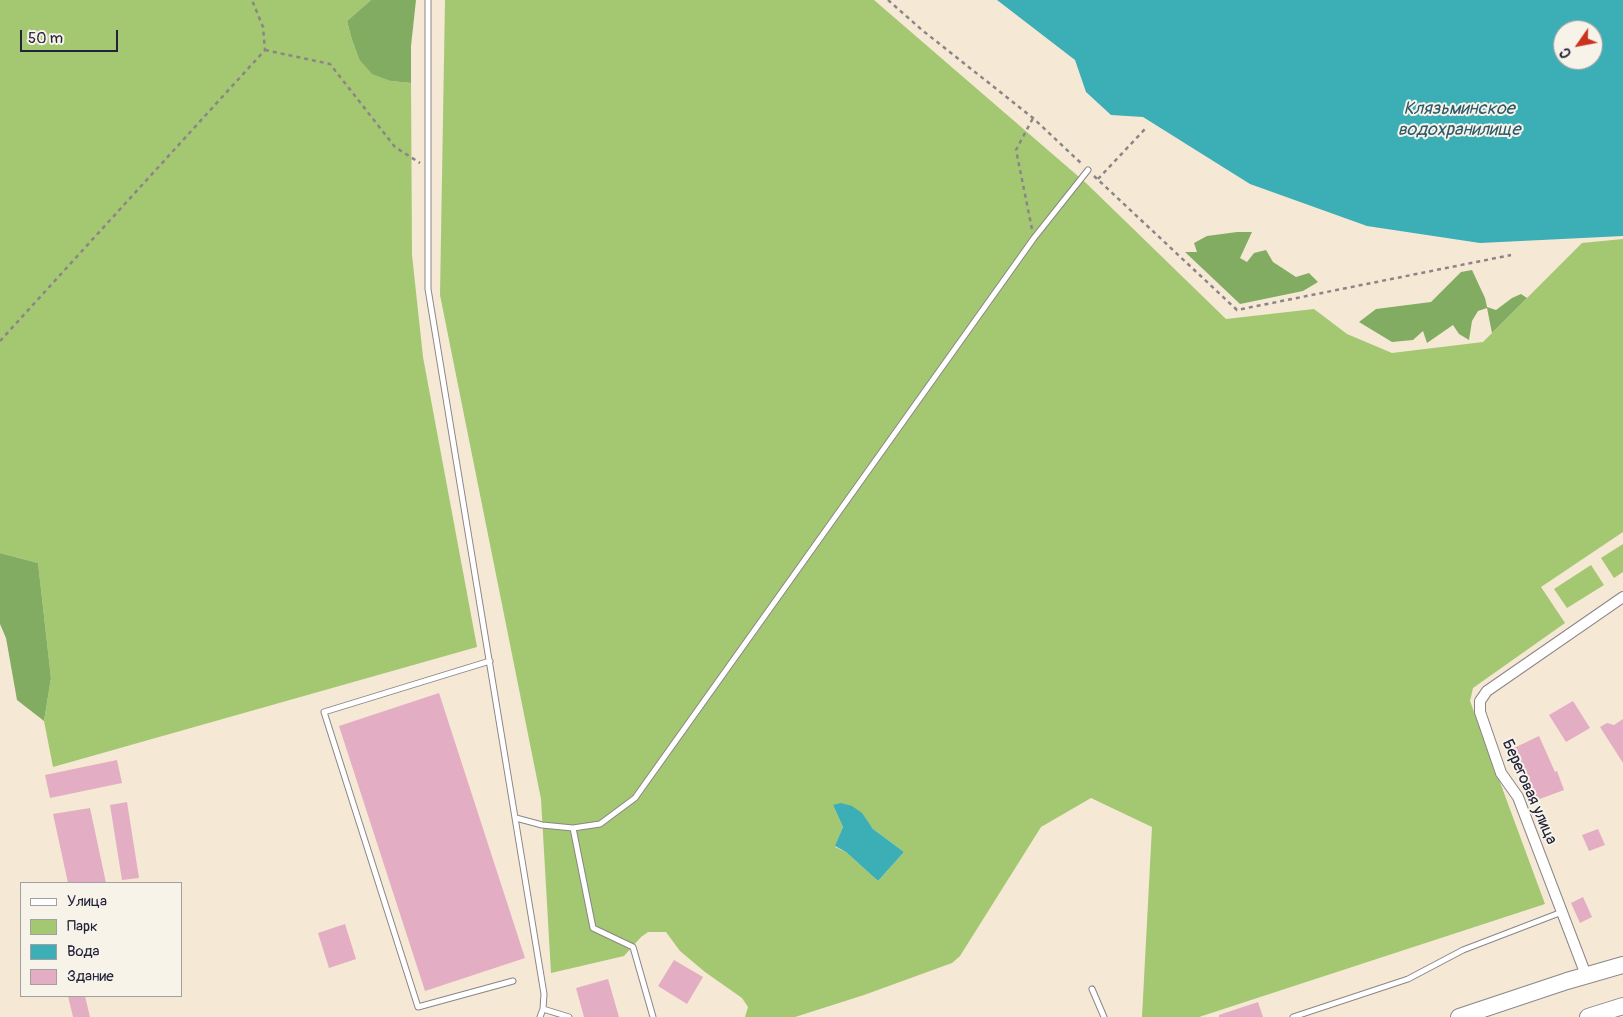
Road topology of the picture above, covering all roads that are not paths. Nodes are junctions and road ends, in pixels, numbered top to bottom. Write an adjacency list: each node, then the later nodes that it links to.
1 (428, 0): 4 (lane)
2 (1088, 170): 6 (lane)
3 (1623, 597): 7 (street, Береговая улица)
4 (490, 661): 5 (lane); 10 (lane)
5 (516, 818): 6 (lane); 13 (lane)
6 (573, 828): 16 (lane)
7 (1562, 912): 9 (street, Береговая улица); 18 (lane)
8 (1623, 965): 9 (highway)
9 (1586, 975): 19 (highway)
10 (513, 981)
11 (1092, 989): 17 (lane)
12 (1623, 1006): 20 (highway)
13 (543, 1008): 14 (lane); 15 (lane)
14 (540, 1017)
15 (569, 1017)
16 (652, 1017)
17 (1104, 1017)
18 (1293, 1017)
19 (1459, 1017)
20 (1588, 1017)

